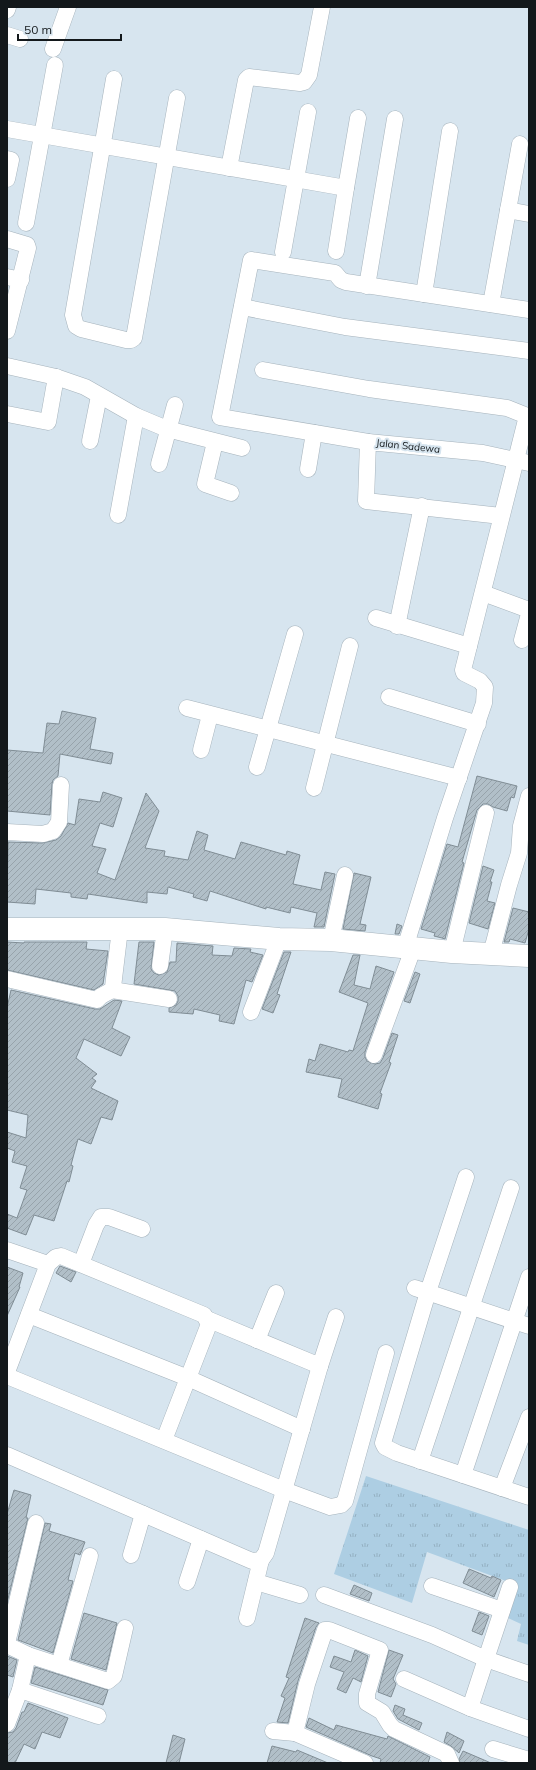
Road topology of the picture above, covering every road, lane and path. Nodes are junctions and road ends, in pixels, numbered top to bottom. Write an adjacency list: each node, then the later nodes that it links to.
1 (68, 7): 3 (street)
2 (322, 7): 17 (street)
3 (53, 49)
4 (55, 65): 12 (street)
5 (114, 79): 14 (street)
6 (177, 98): 15 (street)
7 (308, 112): 19 (street)
8 (358, 118): 20 (street)
9 (395, 119): 28 (street)
10 (7, 129): 12 (street)
11 (450, 131): 29 (street)
12 (43, 136): 14 (street); 23 (street)
13 (520, 144): 21 (street)
14 (103, 146): 15 (street); 15 (street)
15 (167, 157): 17 (street)
16 (14, 161): 18 (street)
17 (229, 168): 19 (street)
18 (7, 179)
19 (296, 179): 20 (street); 26 (street)
20 (346, 188): 25 (street)
21 (508, 210): 22 (street); 30 (street)
22 (529, 214)
23 (26, 223)
24 (7, 239): 27 (street)
25 (336, 251)
26 (284, 252)
27 (14, 278): 33 (street)
28 (368, 286): 29 (street); 31 (street)
29 (424, 294): 30 (street)
30 (491, 304): 32 (street)
31 (242, 307): 34 (street); 44 (street)
32 (529, 310)
33 (8, 322)
34 (529, 351)
35 (7, 366): 37 (street)
36 (263, 370): 41 (street)
37 (56, 377): 38 (street); 40 (street)
38 (99, 396): 42 (street); 45 (street)
39 (175, 405): 43 (street)
40 (7, 414)
41 (528, 415): 49 (street)
42 (136, 416): 43 (street); 54 (street)
43 (167, 429): 46 (street); 50 (street)
44 (314, 433): 47 (street); 51 (street)
45 (90, 441)
46 (215, 442): 48 (street); 52 (street)
47 (368, 442): 49 (street, Jalan Sadewa); 53 (street, Jalan Sadewa)
48 (242, 448)
49 (522, 462): 55 (street)
50 (160, 464)
51 (308, 469)
52 (231, 493)
53 (422, 506): 55 (street); 60 (street)
54 (118, 515)
55 (501, 516): 56 (street)
56 (483, 593): 57 (street); 64 (street)
57 (529, 610)
58 (529, 614): 62 (street)
59 (376, 618): 60 (street)
60 (398, 626): 64 (street)
61 (295, 634): 69 (street)
62 (522, 640)
63 (350, 646): 70 (street)
64 (469, 646): 68 (street)
65 (389, 697): 68 (street)
66 (187, 708): 67 (street)
67 (210, 715): 69 (street); 71 (street)
68 (478, 724): 73 (street)
69 (267, 729): 70 (street); 72 (street)
70 (326, 744): 73 (street); 75 (street)
71 (201, 750)
72 (257, 767)
73 (459, 778): 86 (street)
74 (61, 785): 78 (street)
75 (314, 788)
76 (529, 796): 79 (street)
77 (486, 813): 87 (street)
78 (7, 832)
79 (523, 860): 88 (street)
80 (345, 875): 85 (street)
81 (7, 929): 82 (street)
82 (120, 929): 83 (street); 92 (street)
83 (165, 929): 84 (street); 90 (street)
84 (279, 939): 85 (street); 94 (street)
85 (331, 940): 86 (street)
86 (409, 948): 87 (street); 95 (street)
87 (452, 952): 88 (street)
88 (491, 954): 89 (street)
89 (529, 956)
90 (160, 966)
91 (7, 979): 92 (street)
92 (112, 990): 93 (street)
93 (169, 999)
94 (251, 1012)
95 (374, 1055)
96 (466, 1178): 103 (street)
97 (512, 1188): 105 (street)
98 (142, 1229): 101 (street)
99 (7, 1250): 100 (street)
100 (48, 1264): 101 (street); 106 (street)
101 (82, 1264): 108 (street)
102 (529, 1277): 109 (street)
103 (421, 1290): 105 (street); 120 (street)
104 (276, 1293): 110 (street)
105 (471, 1306): 109 (street); 120 (street)
106 (30, 1315): 113 (street); 115 (street)
107 (336, 1317): 112 (street)
108 (208, 1319): 110 (street); 115 (street)
109 (522, 1324): 121 (street)
110 (258, 1340): 112 (street)
111 (386, 1353): 123 (street)
112 (320, 1366): 117 (street)
113 (7, 1372)
114 (7, 1376): 118 (street)
115 (188, 1378): 117 (street); 118 (street)
116 (529, 1417): 122 (street)
117 (302, 1429): 123 (street)
118 (164, 1440): 123 (street)
119 (7, 1455): 125 (street)
120 (420, 1461): 121 (street)
121 (463, 1475): 122 (street)
122 (502, 1488): 124 (street)
123 (284, 1490): 130 (street)
124 (529, 1496)
125 (143, 1514): 127 (street); 128 (street)
126 (36, 1523): 140 (street)
127 (201, 1539): 130 (street); 131 (street)
128 (131, 1555)
129 (90, 1556): 143 (street)
130 (261, 1560): 132 (street)
131 (187, 1582)
132 (256, 1582): 136 (street); 138 (street)
133 (432, 1586): 137 (street)
134 (510, 1587): 137 (street)
135 (324, 1595): 142 (street)
136 (300, 1596)
137 (502, 1610): 142 (street)
138 (247, 1618)
139 (125, 1628): 143 (street)
140 (7, 1644): 141 (street)
141 (28, 1655): 143 (street); 146 (street)
142 (486, 1659): 144 (street); 147 (street)
143 (59, 1665)
144 (529, 1674)
145 (404, 1679): 147 (street)
146 (20, 1690): 148 (street); 149 (street)
147 (470, 1708): 150 (street)
148 (98, 1716)
149 (7, 1724)
150 (529, 1729)
151 (273, 1731): 152 (street)
152 (296, 1733): 155 (street); 156 (street)
153 (493, 1748): 154 (street)
154 (529, 1760)
155 (365, 1763)
156 (451, 1763)

